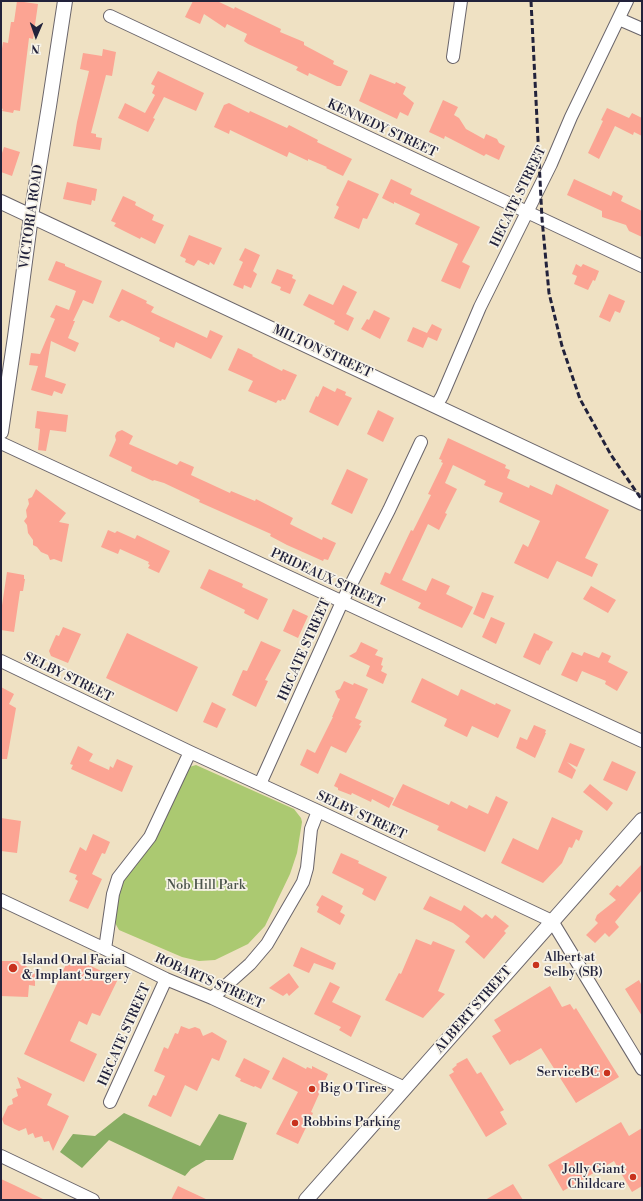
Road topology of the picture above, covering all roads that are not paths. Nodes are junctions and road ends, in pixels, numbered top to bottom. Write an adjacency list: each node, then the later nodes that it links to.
1 (65, 1): 10 (street, VICTORIA ROAD)
2 (461, 1): 7 (street)
3 (627, 1): 5 (street, HECATE STREET)
4 (110, 16): 9 (street, KENNEDY STREET)
5 (619, 19): 6 (street); 9 (street, HECATE STREET)
6 (642, 29)
7 (453, 57)
8 (1, 202): 10 (street, MILTON STREET)
9 (527, 212): 11 (street, KENNEDY STREET); 12 (street, HECATE STREET)
10 (31, 216): 12 (street, MILTON STREET); 13 (street, VICTORIA ROAD)
11 (642, 266)
12 (436, 406): 16 (street, MILTON STREET)
13 (1, 432)
14 (421, 442): 17 (street, HECATE STREET)
15 (1, 443): 17 (street, PRIDEAUX STREET)
16 (642, 503)
17 (342, 602): 19 (street, PRIDEAUX STREET); 21 (street, HECATE STREET)
18 (1, 661): 20 (street, SELBY STREET)
19 (642, 742)
20 (190, 752): 21 (street, SELBY STREET); 26 (street)
21 (260, 784): 22 (street, SELBY STREET)
22 (318, 811): 25 (street, SELBY STREET); 28 (street)
23 (642, 820): 25 (street, ALBERT STREET)
24 (1, 900): 26 (street, ROBARTS STREET)
25 (552, 921): 29 (street); 30 (street, ALBERT STREET)
26 (106, 949): 27 (street, ROBARTS STREET)
27 (166, 980): 28 (street, ROBARTS STREET); 31 (street, HECATE STREET)
28 (212, 998): 30 (street, ROBARTS STREET)
29 (642, 1069)
30 (405, 1088): 34 (street, ALBERT STREET)
31 (110, 1102)
32 (1, 1156): 33 (street)
33 (92, 1200)
34 (306, 1200)

